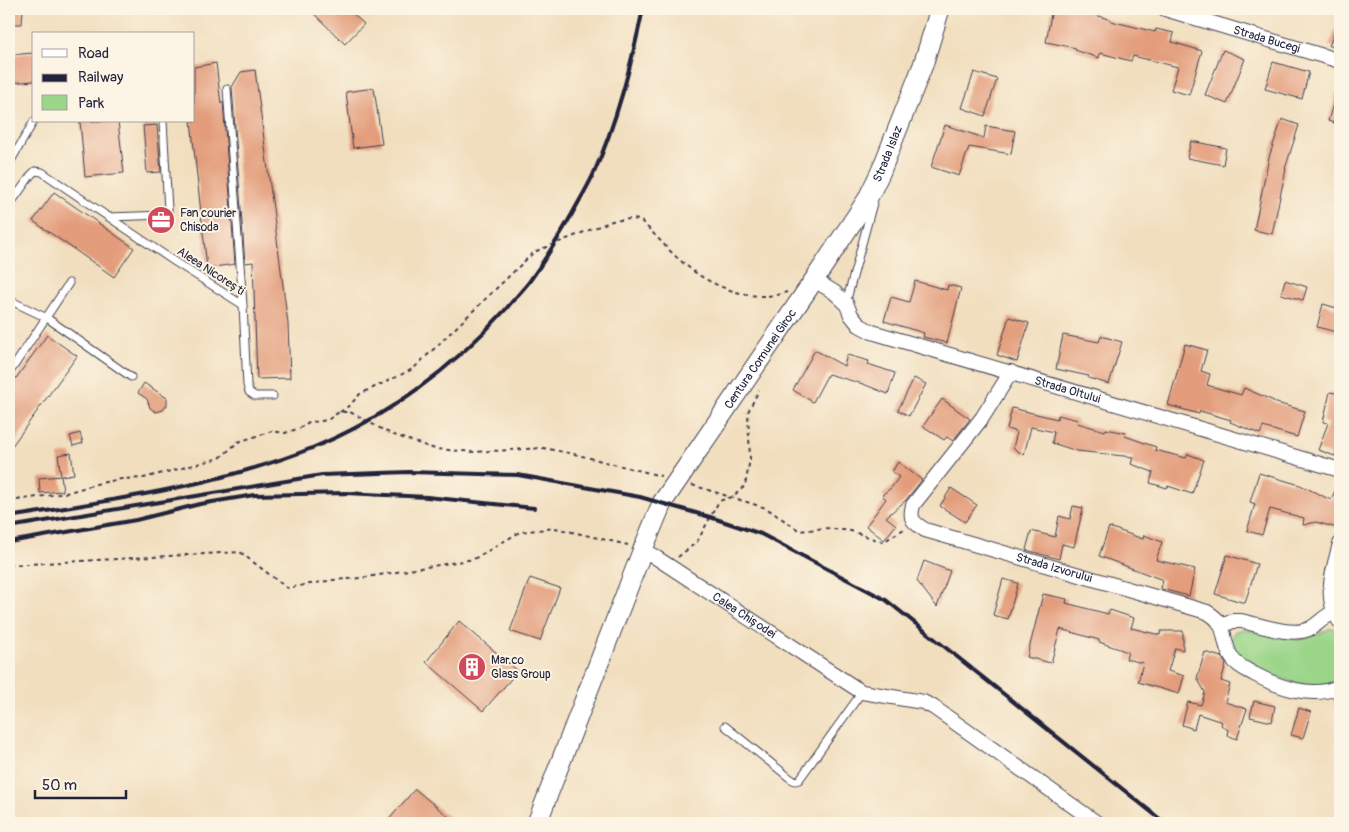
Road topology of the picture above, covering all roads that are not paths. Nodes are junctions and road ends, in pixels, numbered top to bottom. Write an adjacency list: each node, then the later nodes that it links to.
1 (940, 9): 8 (main road, Strada Islaz)
2 (1165, 9): 3 (street, Strada Bucegi)
3 (1340, 61)
4 (227, 89): 15 (lane)
5 (33, 122): 7 (lane)
6 (163, 122): 10 (lane)
7 (9, 164)
8 (881, 171): 11 (main road, Centura Comunei Giroc); 14 (lane, Strada Islaz)
9 (9, 206): 10 (lane, Aleea Nicorești)
10 (108, 217): 15 (lane, Aleea Nicorești)
11 (814, 280): 14 (street, Strada Oltului); 23 (main road, Centura Comunei Giroc)
12 (69, 283): 16 (lane)
13 (9, 300): 16 (lane)
14 (846, 303): 18 (street, Strada Oltului)
15 (243, 305): 20 (lane, Aleea Nicorești)
16 (47, 318): 17 (lane); 19 (lane)
17 (10, 372)
18 (1011, 372): 21 (street, Strada Oltului); 25 (street, Strada Izvorului)
19 (131, 377)
20 (273, 396)
21 (1340, 470)
22 (1340, 544): 24 (street)
23 (643, 549): 27 (street, Calea Chișodei); 32 (main road)
24 (1337, 617): 25 (street)
25 (1222, 626): 26 (street)
26 (1338, 688): 28 (lane)
27 (862, 692): 30 (lane); 33 (street, Calea Chișodei)
28 (1340, 705)
29 (1340, 719): 31 (lane)
30 (725, 726)
31 (1340, 737)
32 (537, 823)
33 (1097, 823)

